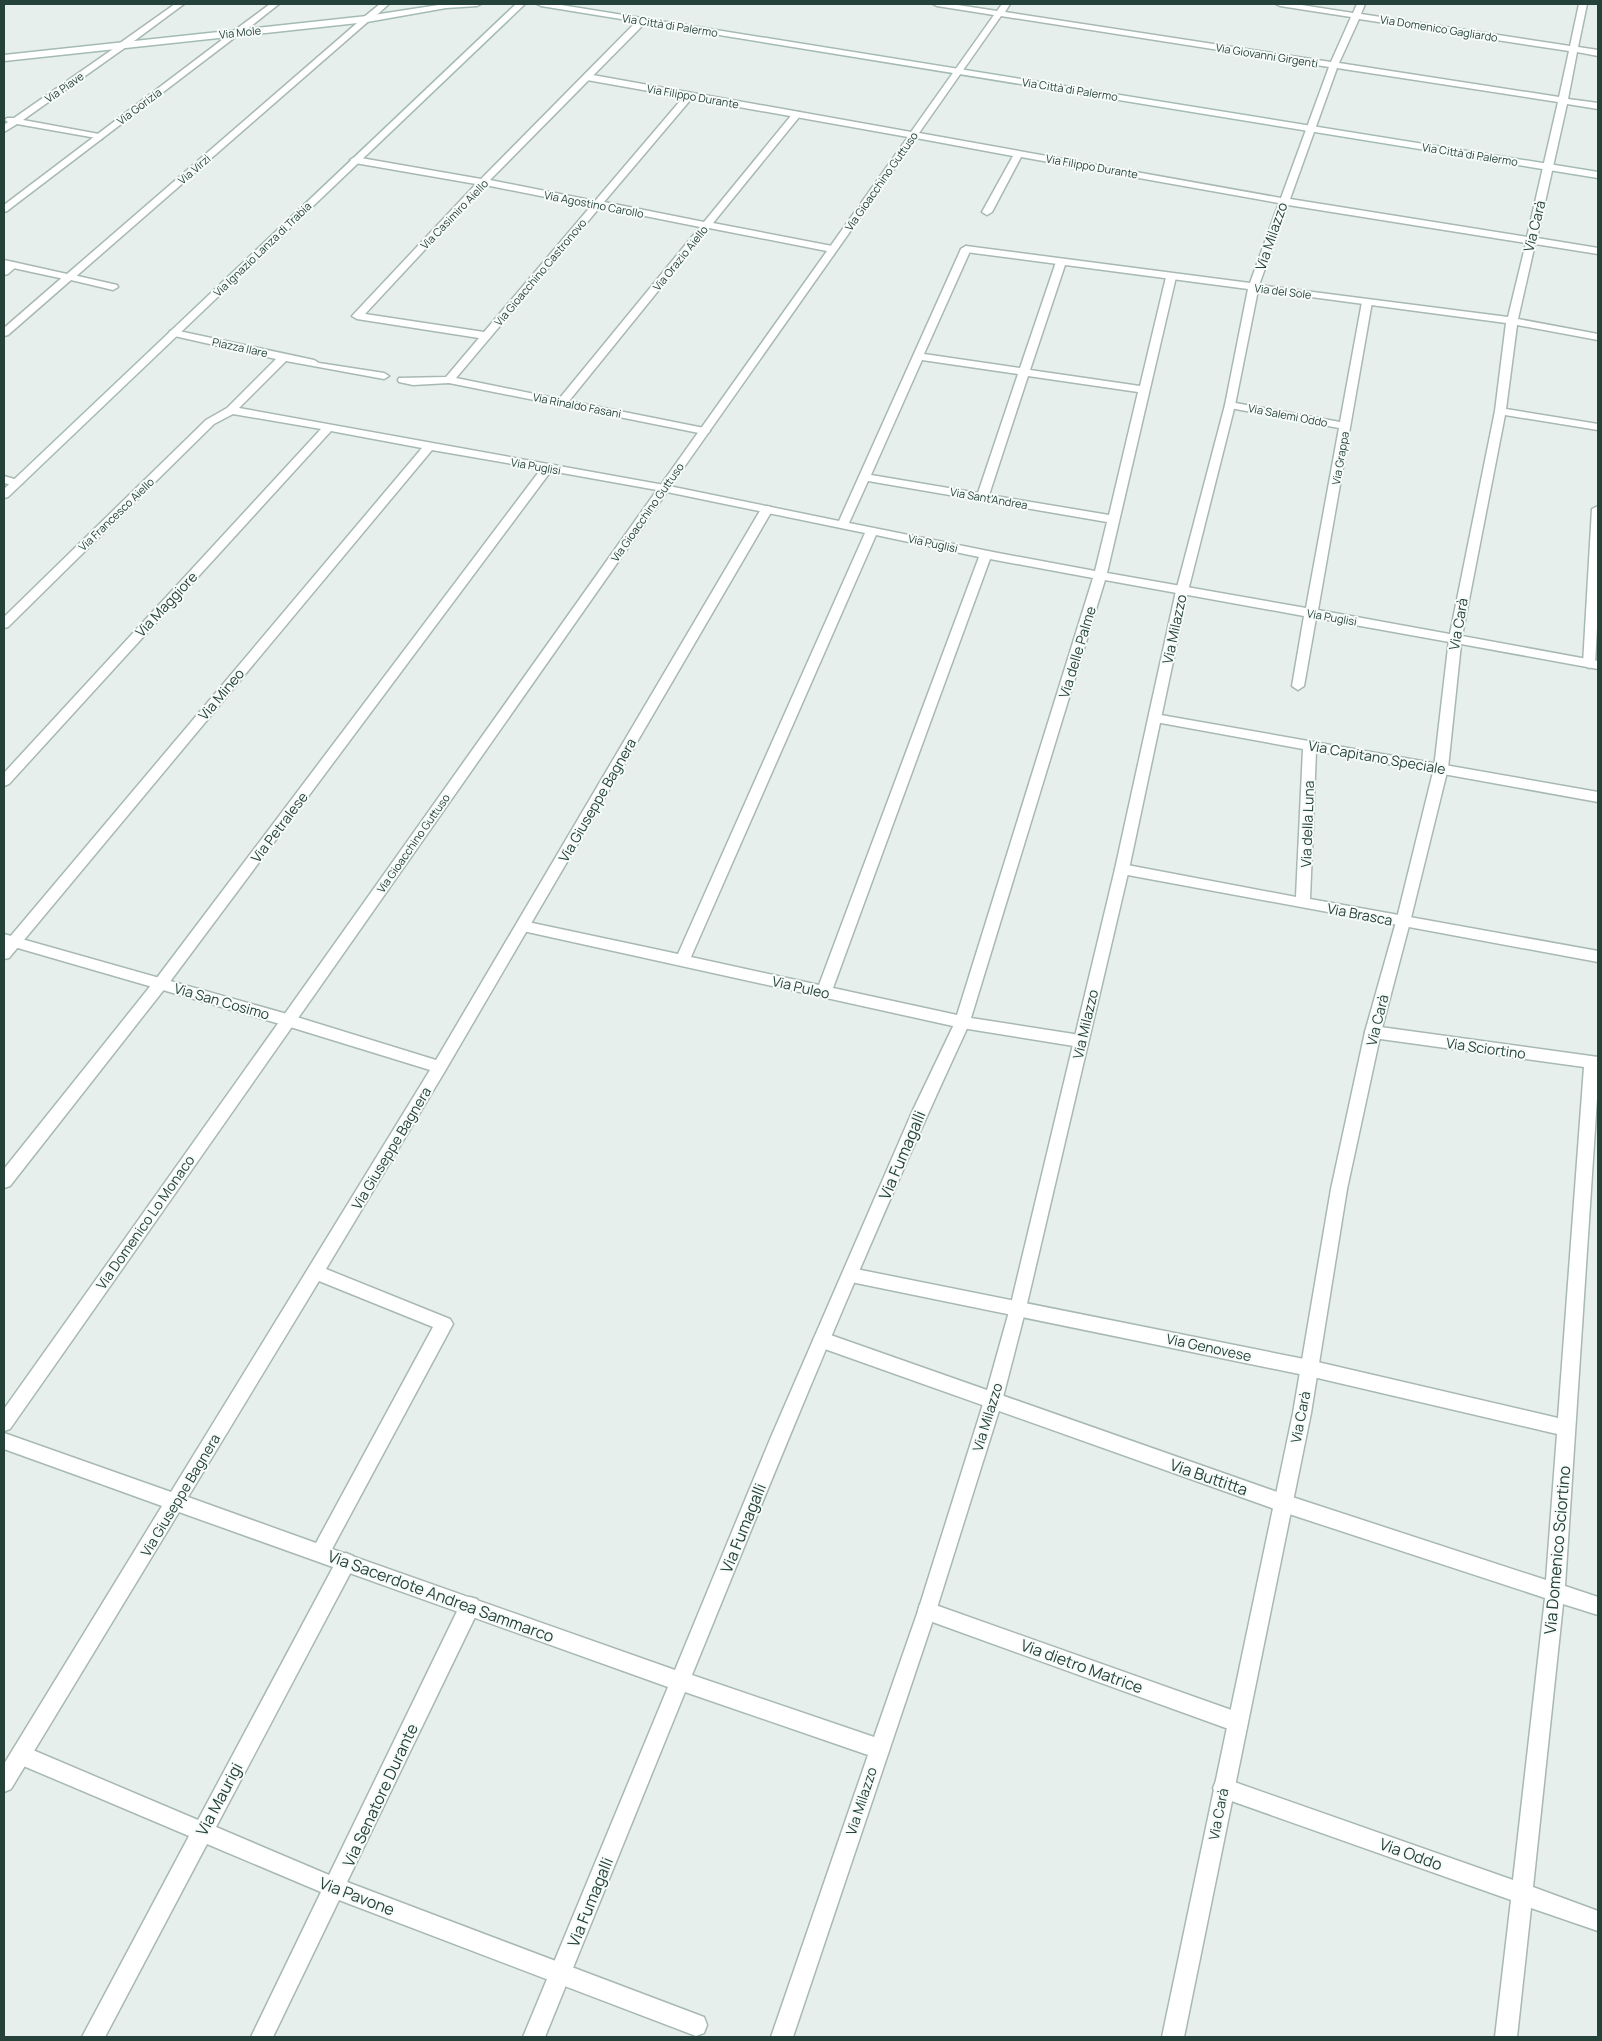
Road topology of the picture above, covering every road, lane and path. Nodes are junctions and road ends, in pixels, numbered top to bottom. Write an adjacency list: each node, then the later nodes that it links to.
1 (180, 4): 16 (street, Via Piave)
2 (275, 4): 15 (street, Via Gorizia)
3 (385, 4): 13 (street, Via Virzì)
4 (477, 4): 13 (street, Via Mole)
5 (521, 4): 34 (street, Via Ignazio Lanza di Trabia)
6 (541, 4): 14 (street, Via Città di Palermo)
7 (936, 4): 12 (street, Via Giovanni Girgenti)
8 (1006, 4): 12 (street, Via Gioacchino Guttuso)
9 (1280, 4): 11 (street, Via Domenico Gagliardo)
10 (1583, 4): 17 (street, Via Carà)
11 (1358, 10): 17 (street, Via Domenico Gagliardo); 20 (street, Via Milazzo)
12 (999, 13): 20 (street, Via Giovanni Girgenti); 21 (street, Via Gioacchino Guttuso)
13 (367, 19): 15 (street, Via Mole); 50 (street, Via Virzì)
14 (644, 20): 21 (street, Via Città di Palermo); 22 (street, Via Casimiro Aiello)
15 (238, 32): 16 (street, Via Mole); 32 (street, Via Gorizia)
16 (124, 45): 19 (street, Via Mole); 28 (street, Via Piave)
17 (1573, 49): 18 (street, Via Domenico Gagliardo); 24 (street, Via Carà)
18 (1598, 53)
19 (4, 58)
20 (1334, 65): 24 (street, Via Giovanni Girgenti); 29 (street, Via Milazzo)
21 (959, 71): 29 (street, Via Città di Palermo); 31 (street, Via Gioacchino Guttuso)
22 (587, 76): 23 (street, Via Filippo Durante); 37 (street, Via Casimiro Aiello)
23 (688, 96): 26 (street, Via Filippo Durante); 39 (street, Via Gioacchino Castronovo)
24 (1563, 100): 25 (street, Via Giovanni Girgenti); 35 (street, Via Carà)
25 (1598, 106)
26 (797, 114): 31 (street, Via Filippo Durante); 42 (street, Via Orazio Aiello)
27 (4, 118): 28 (street)
28 (16, 121): 30 (street, Via Piave); 32 (street)
29 (1310, 128): 35 (street, Via Città di Palermo); 38 (street, Via Milazzo)
30 (4, 130)
31 (914, 135): 33 (street, Via Filippo Durante); 44 (street, Via Gioacchino Guttuso)
32 (99, 137): 40 (street, Via Gorizia)
33 (1019, 153): 38 (street, Via Filippo Durante); 41 (street)
34 (356, 160): 37 (street, Via Agostino Carollo); 56 (street, Via Ignazio Lanza di Trabia)
35 (1550, 167): 36 (street, Via Città di Palermo); 43 (street, Via Carà)
36 (1598, 174)
37 (484, 182): 39 (street, Via Agostino Carollo); 57 (street, Via Casimiro Aiello)
38 (1284, 201): 43 (street, Via Filippo Durante); 52 (street, Via Milazzo)
39 (597, 204): 42 (street, Via Agostino Carollo); 57 (street, Via Gioacchino Castronovo)
40 (4, 208)
41 (987, 212)
42 (706, 226): 44 (street, Via Agostino Carollo); 66 (street, Via Orazio Aiello)
43 (1531, 240): 45 (street, Via Filippo Durante); 54 (street, Via Carà)
44 (832, 249): 73 (street, Via Gioacchino Guttuso)
45 (1598, 251)
46 (1061, 262): 49 (street, Via del Sole); 59 (street, Via del Sole); 61 (street)
47 (8, 264): 48 (street); 50 (street)
48 (4, 272)
49 (1171, 276): 52 (street, Via del Sole); 65 (street, Via delle Palme)
50 (69, 277): 51 (street); 55 (street, Via Virzì)
51 (113, 287)
52 (1253, 288): 53 (street, Via del Sole); 67 (street, Via Milazzo)
53 (1367, 302): 54 (street, Via del Sole); 70 (street, Via Grappa)
54 (1512, 321): 58 (street, Via del Sole); 69 (street, Via Carà)
55 (4, 333)
56 (174, 333): 60 (street, Piazza Ilare); 78 (street, Via Ignazio Lanza di Trabia)
57 (486, 336): 64 (street, Via Gioacchino Castronovo)
58 (1598, 337)
59 (918, 356): 61 (street); 76 (street)
60 (284, 357): 62 (street); 68 (street, Piazza Ilare)
61 (1024, 372): 65 (street); 81 (street)
62 (384, 376)
63 (403, 380): 64 (street, Via Rinaldo Fasani)
64 (449, 380): 66 (street, Via Rinaldo Fasani)
65 (1144, 390): 84 (street, Via delle Palme)
66 (562, 402): 73 (street, Via Rinaldo Fasani)
67 (1230, 405): 70 (street, Via Salemi Oddo); 89 (street, Via Milazzo)
68 (232, 410): 71 (street, Via Puglisi); 91 (street, Via Francesco Aiello)
69 (1500, 411): 72 (street); 92 (street, Via Carà)
70 (1346, 426): 90 (street, Via Grappa)
71 (328, 428): 74 (street, Via Puglisi); 98 (street, Via Maggiore)
72 (1598, 428)
73 (704, 431): 79 (street, Via Gioacchino Guttuso)
74 (429, 446): 75 (street, Via Puglisi); 104 (street, Via Mineo)
75 (548, 468): 79 (street, Via Puglisi); 108 (street, Via Petralese)
76 (864, 477): 81 (street, Via Sant'Andrea); 85 (street)
77 (4, 479): 78 (street)
78 (17, 483): 80 (street, Via Ignazio Lanza di Trabia)
79 (664, 488): 82 (street, Via Puglisi); 110 (street, Via Gioacchino Guttuso)
80 (4, 495)
81 (982, 497): 84 (street, Via Sant'Andrea)
82 (767, 509): 85 (street, Via Puglisi); 103 (street, Via Giuseppe Bagnera)
83 (1598, 509): 93 (street)
84 (1113, 519): 88 (street, Via delle Palme)
85 (843, 524): 86 (street, Via Puglisi)
86 (872, 530): 87 (street, Via Puglisi); 107 (street)
87 (986, 554): 88 (street, Via Puglisi); 109 (street)
88 (1100, 576): 89 (street, Via Puglisi); 111 (street, Via delle Palme)
89 (1182, 591): 90 (street, Via Puglisi); 95 (street, Via Milazzo)
90 (1313, 614): 92 (street, Via Puglisi); 94 (street, Via Grappa)
91 (4, 624)
92 (1455, 639): 93 (street, Via Puglisi); 97 (street, Via Carà)
93 (1594, 664)
94 (1298, 686)
95 (1155, 718): 96 (street, Via Capitano Speciale); 100 (street, Via Milazzo)
96 (1310, 746): 97 (street, Via Capitano Speciale); 101 (street, Via della Luna)
97 (1441, 768): 99 (street, Via Capitano Speciale); 102 (street, Via Carà)
98 (4, 780)
99 (1598, 797)
100 (1122, 869): 101 (street, Via Brasca); 113 (street, Via Milazzo)
101 (1304, 903): 102 (street, Via Brasca)
102 (1403, 922): 106 (street, Via Brasca); 112 (street, Via Carà)
103 (523, 926): 107 (street, Via Puleo); 115 (street, Via Giuseppe Bagnera)
104 (9, 940): 105 (street, Via Mineo); 108 (street, Via San Cosimo)
105 (4, 954)
106 (1598, 957)
107 (682, 960): 109 (street, Via Puleo)
108 (161, 984): 110 (street, Via San Cosimo); 116 (street, Via Petralese)
109 (824, 992): 111 (street, Via Puleo)
110 (287, 1020): 115 (street, Via San Cosimo); 123 (street, Via Domenico Lo Monaco)
111 (962, 1022): 113 (street, Via Puleo); 118 (street, Via Fumagalli)
112 (1373, 1032): 114 (street, Via Sciortino); 121 (street, Via Carà)
113 (1080, 1041): 119 (street, Via Milazzo)
114 (1595, 1062): 124 (street, Via Domenico Sciortino)
115 (440, 1068): 117 (street, Via Giuseppe Bagnera)
116 (4, 1181)
117 (316, 1272): 126 (street, Via Giuseppe Bagnera); 128 (street)
118 (850, 1276): 119 (street, Via Genovese); 120 (street, Via Fumagalli)
119 (1018, 1308): 121 (street, Via Genovese); 122 (street, Via Milazzo)
120 (822, 1340): 122 (street, Via Buttitta); 134 (street, Via Fumagalli)
121 (1309, 1368): 124 (street, Via Genovese); 127 (street, Via Carà)
122 (993, 1401): 127 (street, Via Buttitta); 133 (street, Via Milazzo)
123 (4, 1423)
124 (1566, 1428): 130 (street, Via Domenico Sciortino)
125 (4, 1441): 126 (street, Via Sacerdote Andrea Sammarco)
126 (176, 1502): 128 (street, Via Sacerdote Andrea Sammarco); 137 (street, Via Giuseppe Bagnera)
127 (1283, 1503): 130 (street, Via Buttitta); 135 (street, Via Carà)
128 (320, 1553): 129 (street, Via Sacerdote Andrea Sammarco)
129 (346, 1562): 131 (street, Via Sacerdote Andrea Sammarco); 140 (street, Via Maurigi)
130 (1555, 1592): 132 (street, Via Buttitta); 142 (street, Via Domenico Sciortino)
131 (470, 1606): 134 (street, Via Sacerdote Andrea Sammarco); 141 (street, Via Senatore Durante)
132 (1598, 1606)
133 (927, 1610): 135 (street, Via dietro Matrice); 136 (street, Via Milazzo)
134 (680, 1683): 136 (street, Via Sacerdote Andrea Sammarco); 144 (street, Via Fumagalli)
135 (1237, 1722): 139 (street, Via Carà)
136 (879, 1749): 149 (street, Via Milazzo)
137 (21, 1754): 138 (street, Via Giuseppe Bagnera); 140 (street, Via Pavone)
138 (4, 1782)
139 (1223, 1788): 142 (street, Via Oddo); 150 (street, Via Carà)
140 (201, 1832): 141 (street, Via Pavone); 146 (street, Via Maurigi)
141 (335, 1888): 144 (street, Via Pavone); 147 (street, Via Senatore Durante)
142 (1522, 1894): 143 (street, Via Oddo); 151 (street, Via Domenico Sciortino)
143 (1598, 1921)
144 (560, 1974): 145 (street, Via Pavone); 148 (street, Via Fumagalli)
145 (696, 2025)
146 (93, 2037)
147 (262, 2037)
148 (534, 2037)
149 (782, 2037)
150 (1173, 2037)
151 (1506, 2037)

